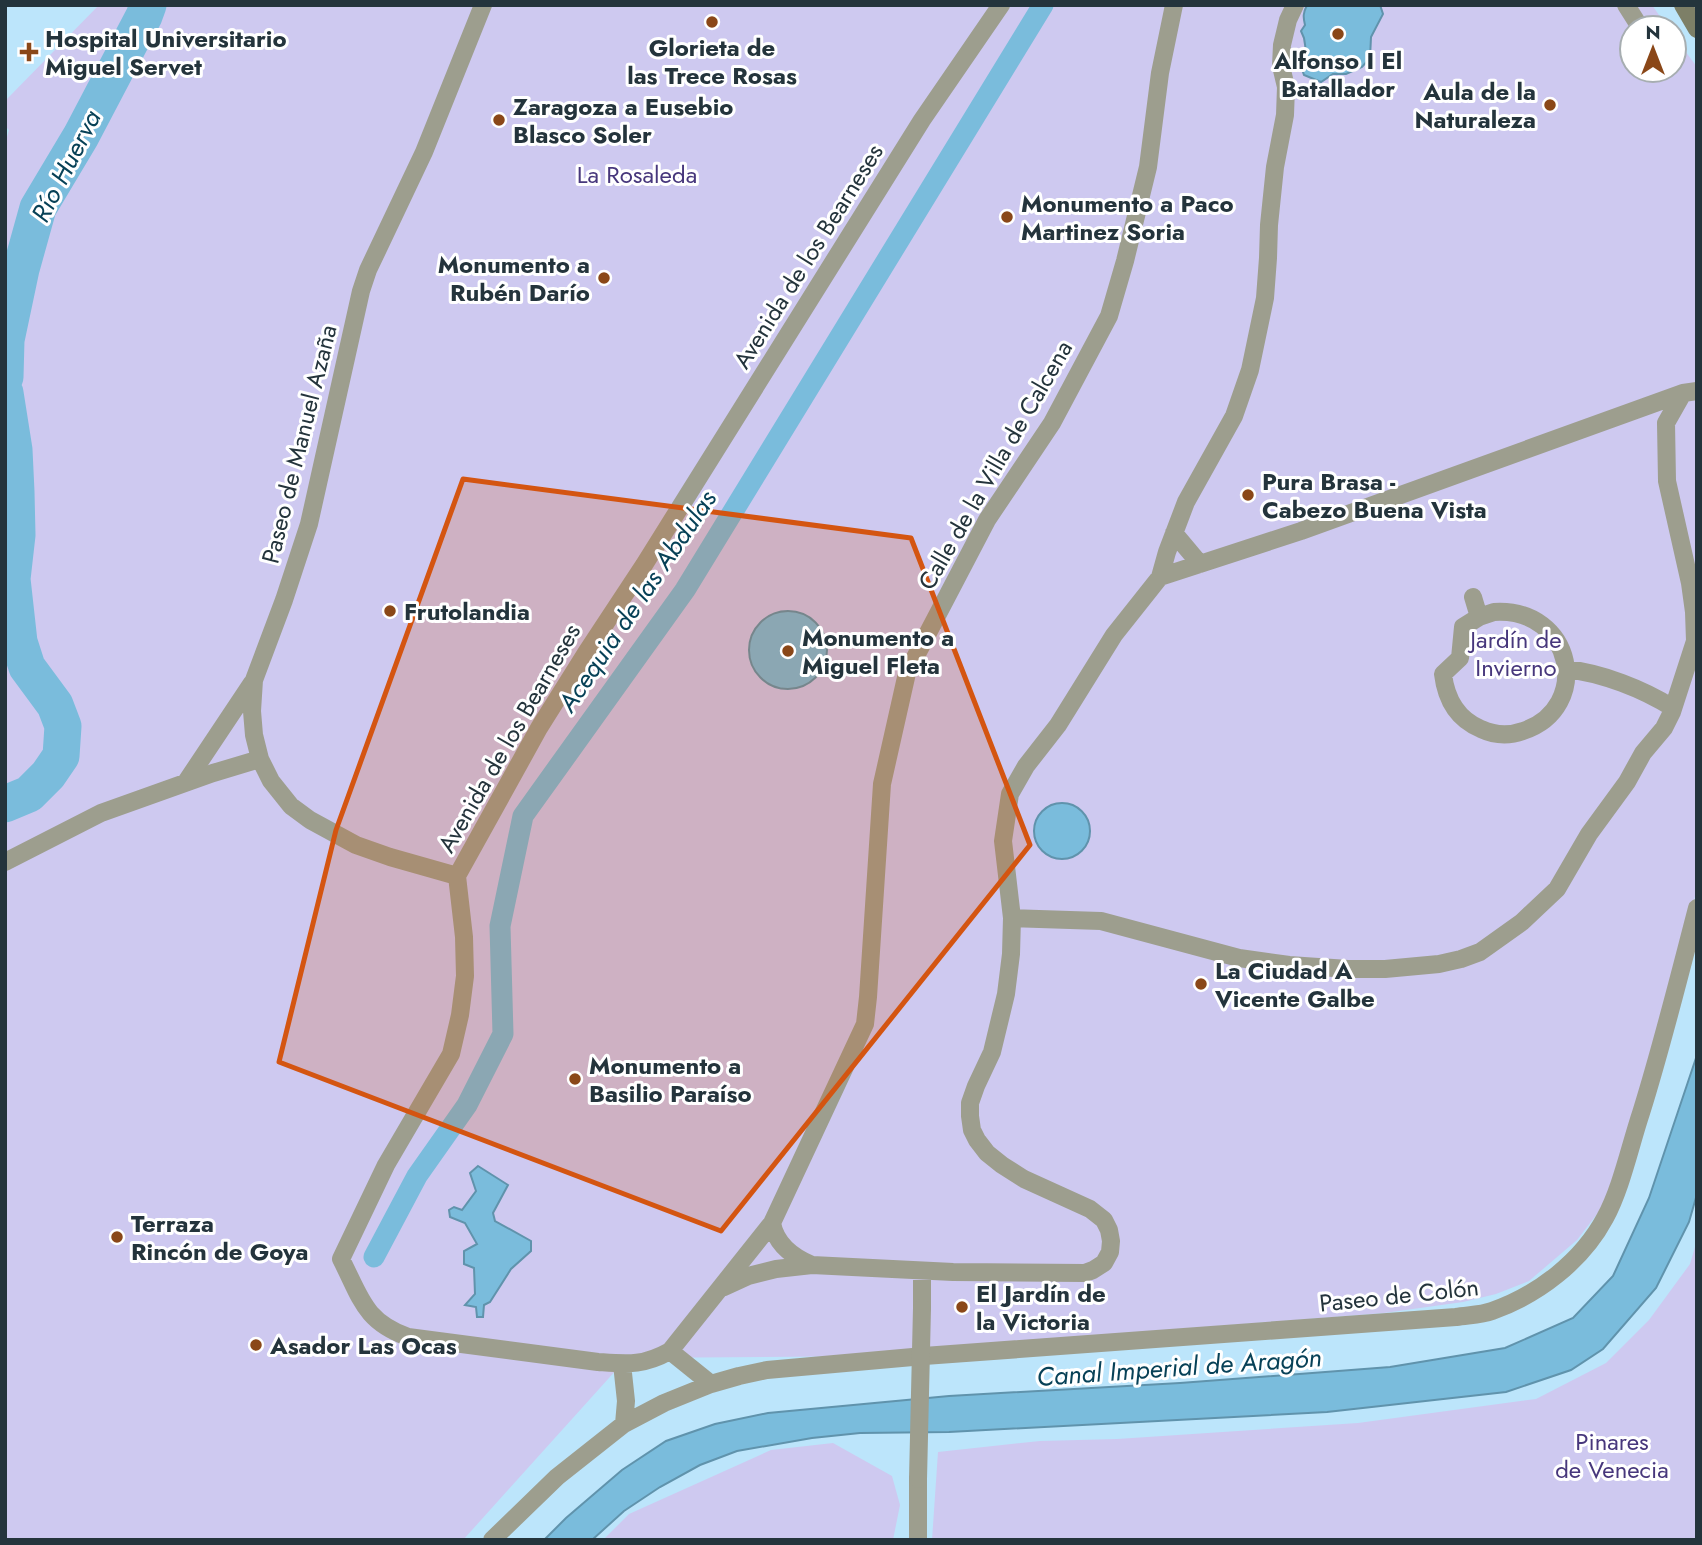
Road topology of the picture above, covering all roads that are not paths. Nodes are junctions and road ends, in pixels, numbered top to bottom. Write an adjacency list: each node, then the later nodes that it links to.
1 (483, 5): 14 (street, Paseo de Manuel Azaña)
2 (1001, 5): 19 (street, Avenida de los Bearneses)
3 (1174, 5): 22 (street, Calle de la Villa de Calcena)
4 (1295, 5): 8 (street)
5 (1683, 5): 6 (main road)
6 (1697, 29)
7 (1690, 392): 9 (street); 15 (street)
8 (1174, 533): 9 (street); 10 (street)
9 (1200, 564): 10 (street)
10 (1160, 577): 21 (street)
11 (1473, 597): 12 (street)
12 (1479, 617): 13 (street); 13 (street)
13 (1566, 669): 15 (street)
14 (254, 680): 16 (street, Paseo de Manuel Azaña); 17 (street)
15 (1673, 708): 21 (street)
16 (260, 759): 17 (street); 19 (street, Paseo de Manuel Azaña)
17 (186, 782): 18 (street)
18 (5, 862)
19 (457, 876): 27 (street, Avenida de los Bearneses)
20 (1697, 908): 28 (street, Paseo de Colón)
21 (1012, 918): 24 (street)
22 (772, 1223): 23 (street); 25 (street, Calle de la Villa de Calcena)
23 (812, 1265): 24 (street); 25 (street)
24 (922, 1271): 31 (street, bridge)
25 (718, 1291): 26 (street)
26 (670, 1351): 27 (street, Avenida de los Bearneses); 28 (street)
27 (622, 1364): 29 (street)
28 (712, 1384): 29 (street, Paseo de Colón)
29 (624, 1424): 30 (street, Paseo de Colón)
30 (492, 1540)
31 (918, 1540)

